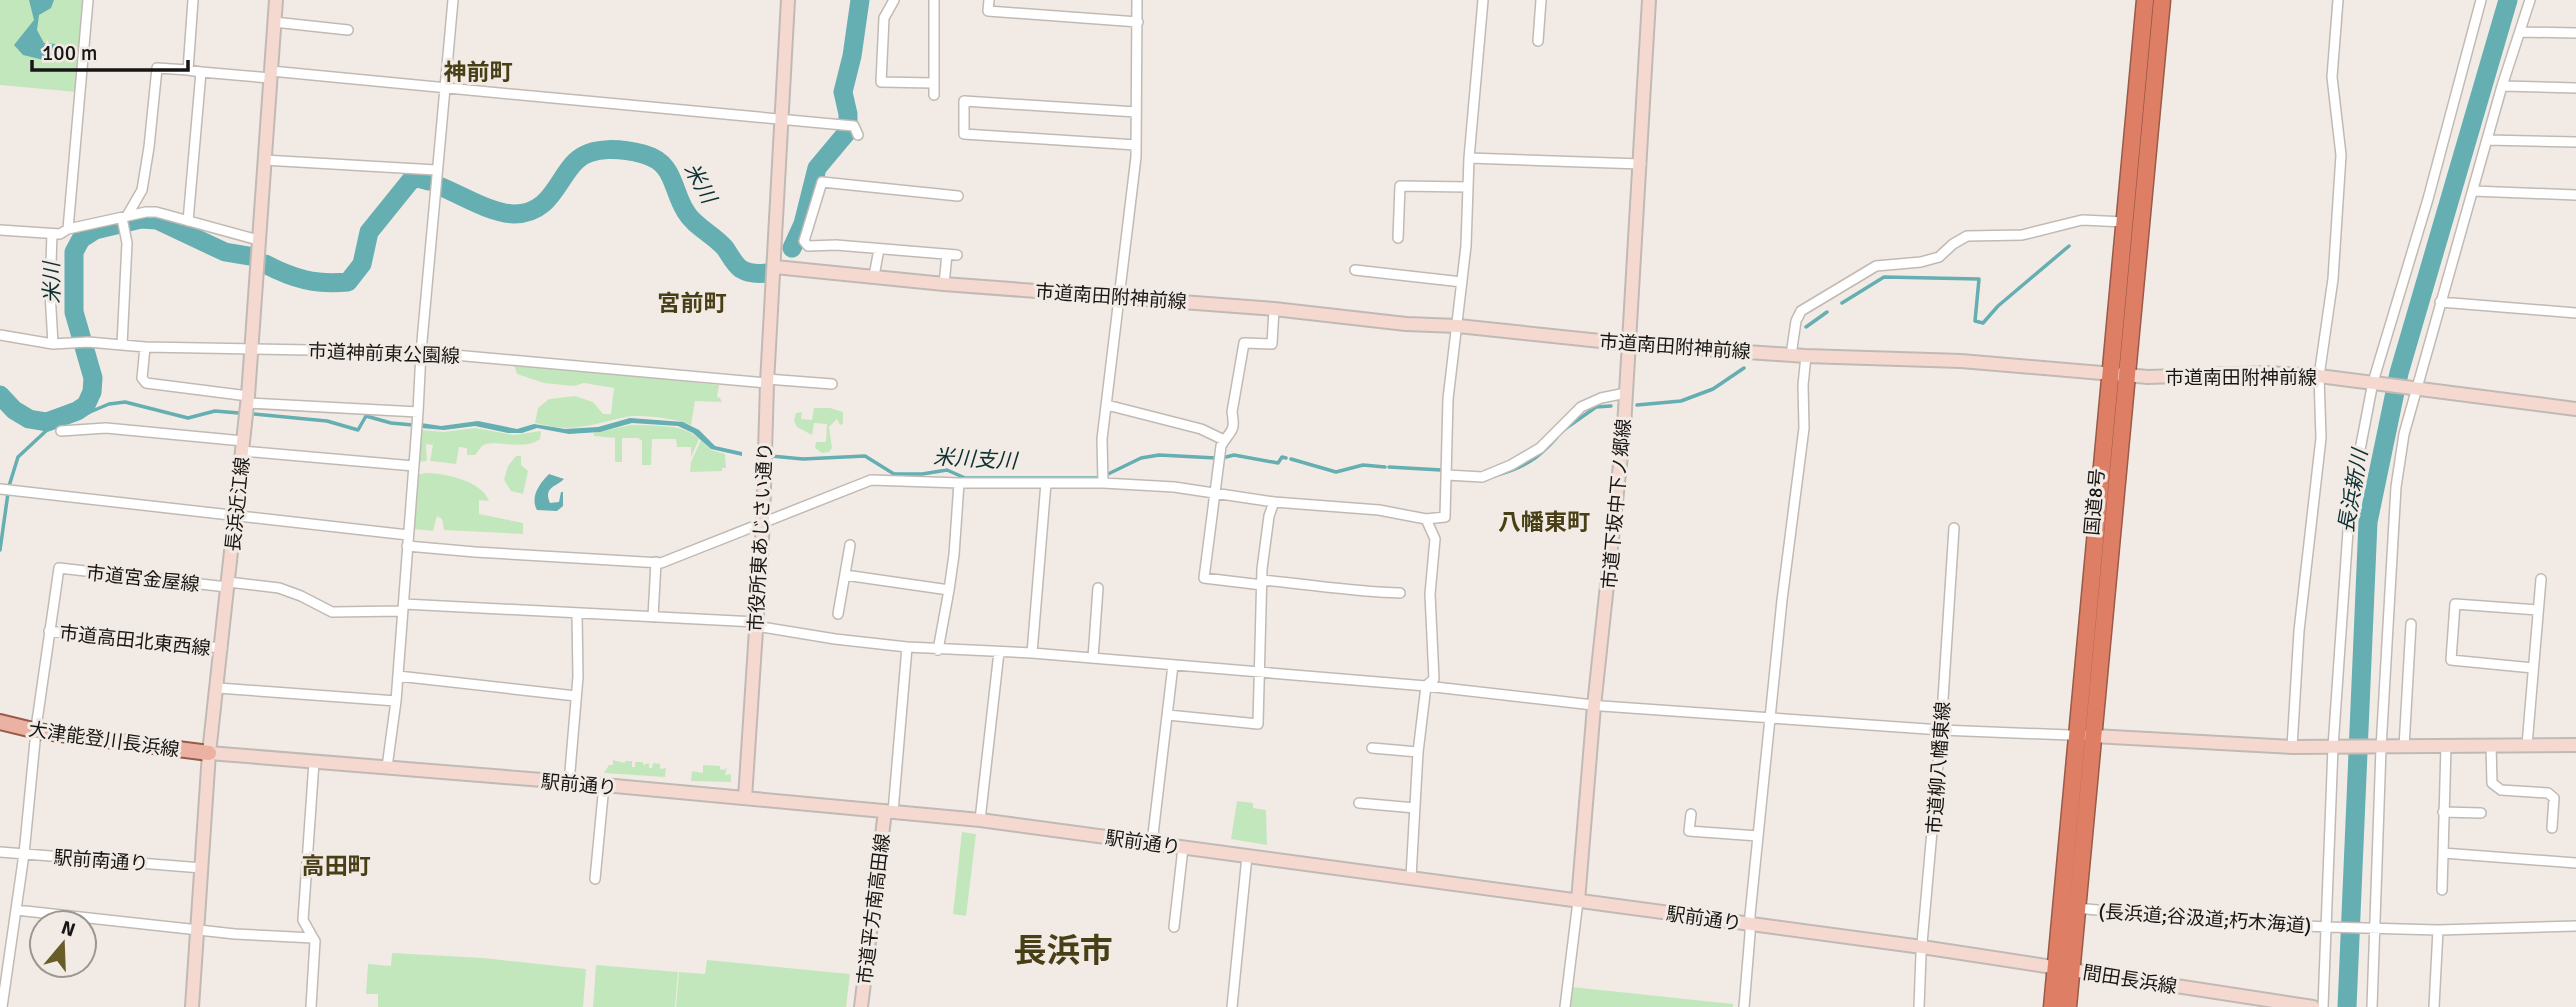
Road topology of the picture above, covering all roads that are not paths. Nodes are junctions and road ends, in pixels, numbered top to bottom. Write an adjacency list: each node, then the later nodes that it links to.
1 (88, 0): 49 (street)
2 (193, 0): 24 (street)
3 (276, 0): 18 (street, 長浜近江線)
4 (453, 0): 30 (street)
5 (788, 0): 33 (street, 市役所東あじさい通り)
6 (894, 0): 27 (street)
7 (934, 0): 27 (street)
8 (989, 0): 19 (street)
9 (1138, 0): 19 (street)
10 (1483, 0): 38 (street)
11 (1541, 0): 23 (street)
12 (1649, 0): 40 (street, 市道下坂中下ノ郷線)
13 (2145, 0): 48 (highway, 国道8号)
14 (2162, 0): 74 (highway, 国道8号)
15 (2338, 0): 75 (street)
16 (2481, 0): 77 (street)
17 (2530, 0): 21 (street)
18 (274, 22): 20 (street); 26 (street, 長浜近江線)
19 (1138, 22): 32 (street)
20 (348, 30)
21 (2521, 32): 22 (street); 28 (street)
22 (2576, 33)
23 (1538, 41)
24 (188, 70): 25 (street); 46 (street)
25 (201, 72): 26 (street); 47 (street)
26 (271, 74): 30 (street); 39 (street, 長浜近江線)
27 (933, 83): 31 (street)
28 (2502, 86): 29 (street); 35 (street)
29 (2576, 88)
30 (444, 89): 33 (street); 41 (street)
31 (934, 95)
32 (1136, 112): 37 (street); 37 (street)
33 (782, 117): 34 (street); 55 (street, 市役所東あじさい通り)
34 (852, 129)
35 (2487, 140): 36 (street); 43 (street)
36 (2576, 142)
37 (1136, 145): 60 (street)
38 (1469, 158): 40 (street); 42 (street)
39 (264, 160): 41 (street); 53 (street, 長浜近江線)
40 (1641, 164): 67 (street, 市道下坂中下ノ郷線)
41 (436, 170): 71 (street)
42 (1468, 187): 52 (street); 58 (street)
43 (2473, 191): 44 (street); 61 (street)
44 (2576, 195)
45 (958, 196): 54 (street)
46 (124, 221): 47 (street); 49 (street); 68 (street)
47 (188, 221): 53 (street)
48 (2125, 222): 72 (street); 74 (highway, 国道8号)
49 (68, 229): 51 (street)
50 (0, 230): 51 (street)
51 (52, 234): 66 (street)
52 (1398, 238)
53 (258, 240): 70 (street, 長浜近江線)
54 (879, 249): 57 (street); 59 (street)
55 (782, 268): 57 (street, 市道南田附神前線); 76 (street, 市役所東あじさい通り); 76 (street)
56 (1355, 270): 58 (street)
57 (874, 276): 59 (street, 市道南田附神前線)
58 (1462, 282): 64 (street)
59 (944, 284): 60 (street, 市道南田附神前線)
60 (1119, 297): 62 (street, 市道南田附神前線); 82 (street)
61 (2440, 302): 63 (street); 79 (street)
62 (1274, 309): 64 (street, 市道南田附神前線); 86 (street)
63 (2576, 313)
64 (1458, 326): 67 (street, 市道南田附神前線); 89 (street)
65 (0, 335): 66 (street, 市道神前東公園線)
66 (53, 344): 68 (street, 市道神前東公園線)
67 (1629, 344): 72 (street, 市道南田附神前線); 80 (street, 市道下坂中下ノ郷線)
68 (122, 345): 69 (street, 市道神前東公園線)
69 (145, 347): 70 (street, 市道神前東公園線); 81 (street)
70 (252, 350): 71 (street, 市道神前東公園線); 81 (street, 長浜近江線)
71 (421, 352): 76 (street, 市道神前東公園線); 84 (street)
72 (1791, 355): 73 (street, 市道南田附神前線)
73 (1807, 356): 74 (street, 市道南田附神前線); 135 (street)
74 (2119, 375): 75 (street, 市道南田附神前線); 139 (highway, 国道8号); 140 (highway, 国道8号)
75 (2319, 376): 77 (street, 市道南田附神前線); 145 (street)
76 (767, 381): 78 (street, 市道神前東公園線); 98 (street, 市役所東あじさい通り)
77 (2374, 382): 79 (street, 市道南田附神前線); 146 (street)
78 (832, 383)
79 (2416, 388): 83 (street, 市道南田附神前線); 149 (street)
80 (1626, 393): 89 (street); 133 (street, 市道下坂中下ノ郷線)
81 (248, 399): 84 (street); 87 (street, 長浜近江線)
82 (1107, 405): 86 (street); 92 (street)
83 (2576, 409)
84 (418, 412): 88 (street)
85 (61, 431): 87 (street)
86 (1224, 440): 94 (street)
87 (243, 446): 88 (street); 96 (street, 長浜近江線)
88 (414, 466): 100 (street)
89 (1447, 475): 97 (street)
90 (959, 483): 91 (street); 98 (street); 109 (street)
91 (1046, 483): 92 (street); 123 (street)
92 (1103, 483): 94 (street)
93 (0, 489): 96 (street)
94 (1214, 493): 95 (street); 106 (street)
95 (1274, 502): 97 (street); 106 (street)
96 (235, 517): 100 (street); 107 (street, 長浜近江線)
97 (1426, 519): 129 (street)
98 (764, 523): 103 (street); 116 (street, 市役所東あじさい通り)
99 (1954, 528): 137 (street, 市道柳八幡東線)
100 (408, 535): 102 (street)
101 (850, 545): 104 (street)
102 (407, 546): 103 (street); 111 (street)
103 (656, 562): 115 (street)
104 (845, 575): 109 (street); 114 (street)
105 (2541, 579): 112 (street)
106 (1262, 583): 110 (street); 127 (street)
107 (228, 585): 111 (street, 市道宮金屋線); 118 (street, 市道宮金屋線); 120 (street, 長浜近江線)
108 (1098, 588): 124 (street)
109 (949, 590): 121 (street)
110 (1400, 593)
111 (402, 607): 113 (street, 市道宮金屋線); 128 (street)
112 (2538, 610): 126 (street); 126 (street)
113 (578, 614): 115 (street, 市道宮金屋線); 131 (street)
114 (838, 614)
115 (653, 617): 116 (street, 市道宮金屋線)
116 (756, 624): 119 (street, 市道宮金屋線); 156 (street, 市役所東あじさい通り)
117 (2411, 624): 147 (street)
118 (49, 631): 120 (street, 市道高田北東西線); 138 (street)
119 (907, 647): 121 (street, 市道宮金屋線); 159 (street)
120 (222, 648): 130 (street, 長浜近江線)
121 (937, 650): 122 (street, 市道宮金屋線)
122 (999, 652): 123 (street, 市道宮金屋線); 163 (street)
123 (1032, 653): 124 (street, 市道宮金屋線)
124 (1093, 658): 125 (street, 市道宮金屋線)
125 (1173, 665): 127 (street, 市道宮金屋線); 134 (street)
126 (2533, 668): 141 (street)
127 (1259, 670): 129 (street, 市道宮金屋線); 134 (street)
128 (398, 676): 131 (street); 132 (street)
129 (1426, 686): 133 (street, 市道宮金屋線); 150 (street)
130 (218, 688): 132 (street); 151 (street, 長浜近江線)
131 (576, 696): 154 (street)
132 (396, 701): 153 (street)
133 (1594, 706): 135 (street, 市道宮金屋線); 177 (street, 市道下坂中下ノ郷線)
134 (1168, 715): 166 (street)
135 (1771, 718): 137 (street, 市道宮金屋線); 165 (street)
136 (0, 722): 138 (main road, 大津能登川長浜線)
137 (1941, 730): 139 (street, 市道宮金屋線); 188 (street, 市道柳八幡東線)
138 (37, 731): 151 (main road, 大津能登川長浜線); 170 (street)
139 (2077, 734): 140 (street, 市道宮金屋線); 189 (highway, 国道8号)
140 (2094, 736): 145 (street); 178 (highway, 国道8号)
141 (2527, 745): 142 (street); 144 (street)
142 (2576, 745)
143 (2446, 746): 144 (street); 147 (street); 160 (street)
144 (2491, 746): 164 (street)
145 (2292, 747): 146 (street)
146 (2333, 747): 149 (street); 183 (street)
147 (2404, 747): 149 (street)
148 (1372, 748): 150 (street)
149 (2381, 748): 184 (street)
150 (1418, 752): 158 (street)
151 (209, 753): 152 (street, 駅前通り); 173 (street, 長浜近江線)
152 (314, 762): 153 (street, 駅前通り); 187 (street)
153 (387, 767): 154 (street, 駅前通り)
154 (569, 783): 155 (street, 駅前通り)
155 (604, 785): 156 (street, 駅前通り); 175 (street)
156 (745, 798): 159 (street, 駅前通り)
157 (1359, 803): 158 (street)
158 (1415, 807): 174 (street)
159 (889, 811): 163 (street, 駅前通り); 194 (street, 市道平方南高田線)
160 (2443, 813): 161 (street); 169 (street)
161 (2481, 813)
162 (1691, 814): 165 (street)
163 (980, 820): 166 (street, 駅前通り)
164 (2552, 828)
165 (1758, 836): 180 (street)
166 (1152, 843): 167 (street, 駅前通り)
167 (1183, 848): 171 (street, 駅前通り); 182 (street)
168 (0, 852): 170 (street, 駅前南通り)
169 (2443, 853): 172 (street); 176 (street)
170 (24, 854): 173 (street, 駅前南通り); 179 (street)
171 (1247, 856): 174 (street, 駅前通り); 195 (street)
172 (2576, 863)
173 (202, 868): 185 (street, 長浜近江線)
174 (1411, 877): 177 (street, 駅前通り)
175 (595, 879)
176 (2442, 890)
177 (1578, 901): 180 (street, 駅前通り); 196 (street, 市道下坂中下ノ郷線)
178 (2077, 908): 183 (street, (長浜道;谷汲道;朽木海道)); 189 (highway, 国道8号)
179 (16, 910): 185 (street); 191 (street)
180 (1749, 925): 188 (street, 駅前通り); 197 (street)
181 (2576, 926): 186 (street, (長浜道;谷汲道;朽木海道))
182 (1174, 927)
183 (2331, 927): 184 (street, (長浜道;谷汲道;朽木海道)); 202 (street)
184 (2371, 928): 186 (street, (長浜道;谷汲道;朽木海道)); 203 (street)
185 (198, 929): 187 (street); 192 (street, 長浜近江線)
186 (2438, 930): 204 (street)
187 (313, 938): 193 (street)
188 (1922, 947): 189 (street, 駅前通り); 198 (street, 市道柳八幡東線)
189 (2063, 969): 190 (street, 間田長浜線); 199 (highway, 国道8号); 200 (highway, 国道8号)
190 (2269, 1004): 201 (street, 間田長浜線)
191 (2, 1007)
192 (192, 1007)
193 (311, 1007)
194 (861, 1007)
195 (1232, 1007)
196 (1565, 1007)
197 (1744, 1007)
198 (1919, 1007)
199 (2052, 1007)
200 (2068, 1007)
201 (2313, 1007)
202 (2323, 1007)
203 (2372, 1007)
204 (2434, 1007)

